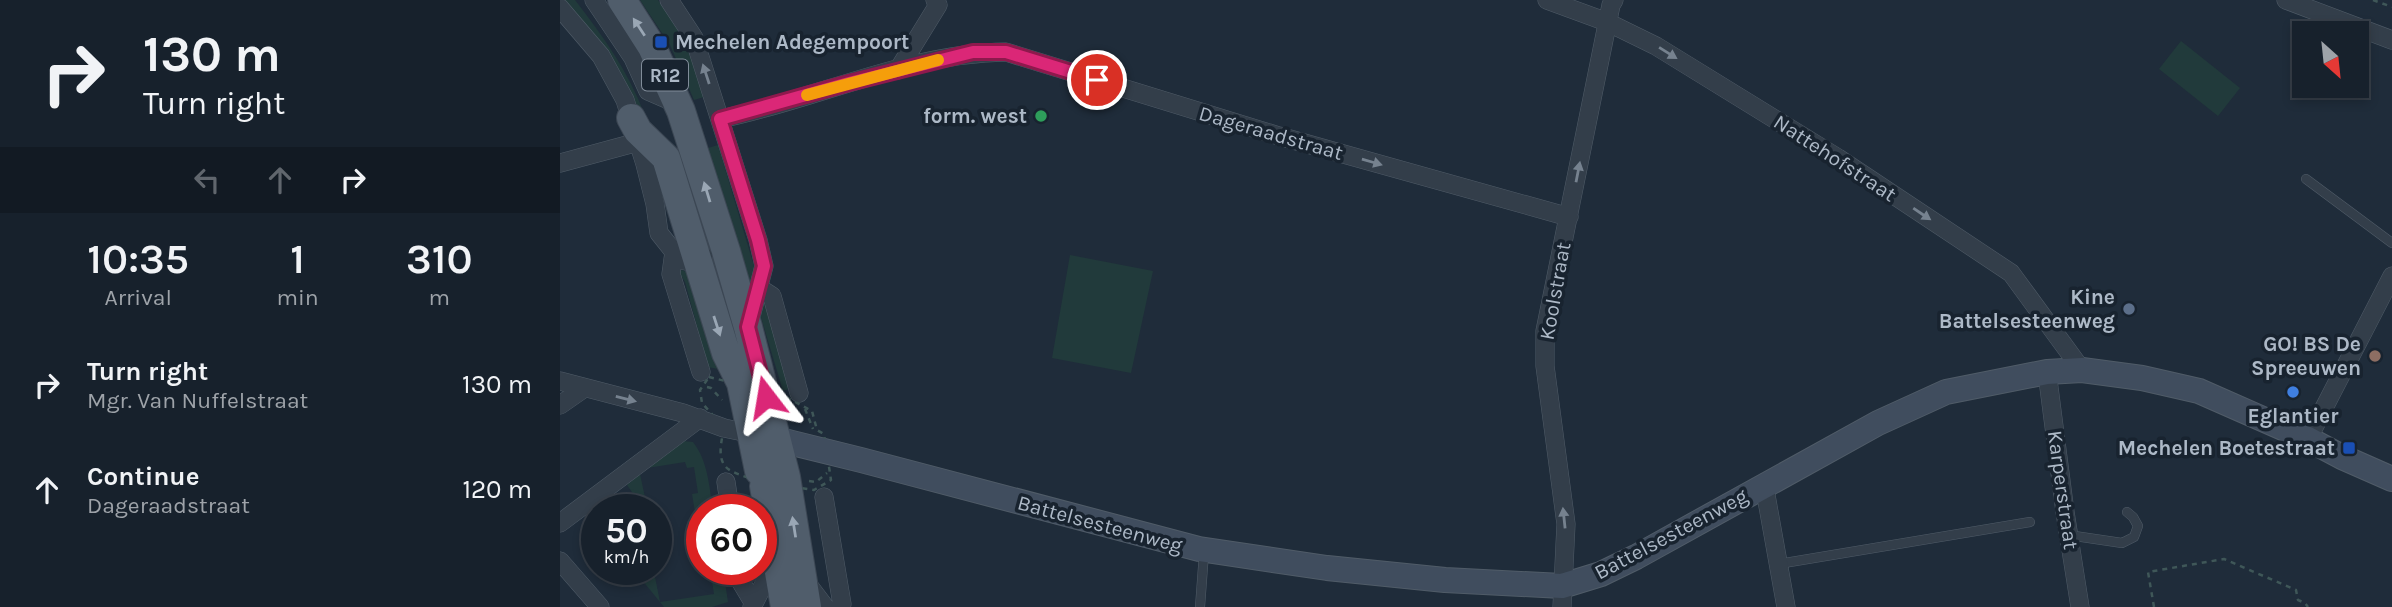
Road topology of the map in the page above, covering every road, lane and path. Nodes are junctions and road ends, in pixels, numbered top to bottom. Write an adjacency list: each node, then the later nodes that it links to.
1 (594, 0): 14 (street, R12)
2 (622, 0): 14 (main road, R12, one-way to 2)
3 (668, 0): 15 (street, one-way to 3)
4 (934, 0): 13 (street)
5 (1547, 0): 11 (street, Nattehofstraat)
6 (1614, 0): 11 (street, Koolstraat)
7 (2286, 0): 12 (street)
8 (2373, 0): 9 (path)
9 (2392, 7)
10 (560, 8): 16 (street)
11 (1607, 22): 19 (street, Koolstraat, one-way to 11); 26 (street, Nattehofstraat, one-way to 26)
12 (2392, 40)
13 (898, 70): 15 (street, Dageraadstraat); 19 (street, Dageraadstraat, one-way to 19)
14 (678, 104): 20 (main road, R12, one-way to 14)
15 (720, 119): 24 (street)
16 (634, 130): 17 (street); 22 (main road, R12)
17 (560, 163)
18 (2306, 179): 21 (lane)
19 (1569, 218): 50 (street, Koolstraat, one-way to 19)
20 (722, 240): 22 (street); 25 (main road, R12)
21 (2392, 243)
22 (685, 256): 27 (street); 34 (main road, R12, one-way to 34)
23 (2392, 276): 35 (street)
24 (758, 287): 25 (street); 31 (street)
25 (748, 327): 34 (main road, R12)
26 (2082, 370): 28 (main road, Battelsesteenweg); 35 (main road, Battelsesteenweg)
27 (701, 372)
28 (2047, 372): 38 (main road, Battelsesteenweg); 44 (street, Karperstraat)
29 (560, 382): 30 (street)
30 (583, 388): 32 (street); 33 (street, one-way to 33)
31 (799, 393)
32 (560, 405)
33 (700, 418): 34 (street); 43 (street)
34 (765, 436): 45 (main road, Battelsesteenweg); 48 (main road, R12)
35 (2308, 439): 36 (main road, Battelsesteenweg)
36 (2392, 479)
37 (726, 482): 39 (street)
38 (1764, 484): 47 (street); 50 (main road, Battelsesteenweg)
39 (728, 494)
40 (824, 497): 57 (street)
41 (2127, 512): 44 (lane)
42 (2029, 522): 47 (lane)
43 (560, 523)
44 (2068, 535): 60 (street, Karperstraat)
45 (1204, 550): 50 (main road, Battelsesteenweg); 58 (lane)
46 (560, 561): 53 (street)
47 (1778, 564): 59 (street)
48 (791, 578): 52 (street); 54 (main road, R12); 55 (main road, R12); 56 (street)
49 (743, 585): 52 (street)
50 (1562, 596)
51 (2298, 600): 61 (path); 62 (path); 63 (path)
52 (753, 605)
53 (600, 607)
54 (785, 607)
55 (807, 607)
56 (825, 607)
57 (840, 607)
58 (1200, 607)
59 (1786, 607)
60 (2080, 607)
61 (2154, 607)
62 (2299, 607)
63 (2308, 607)

